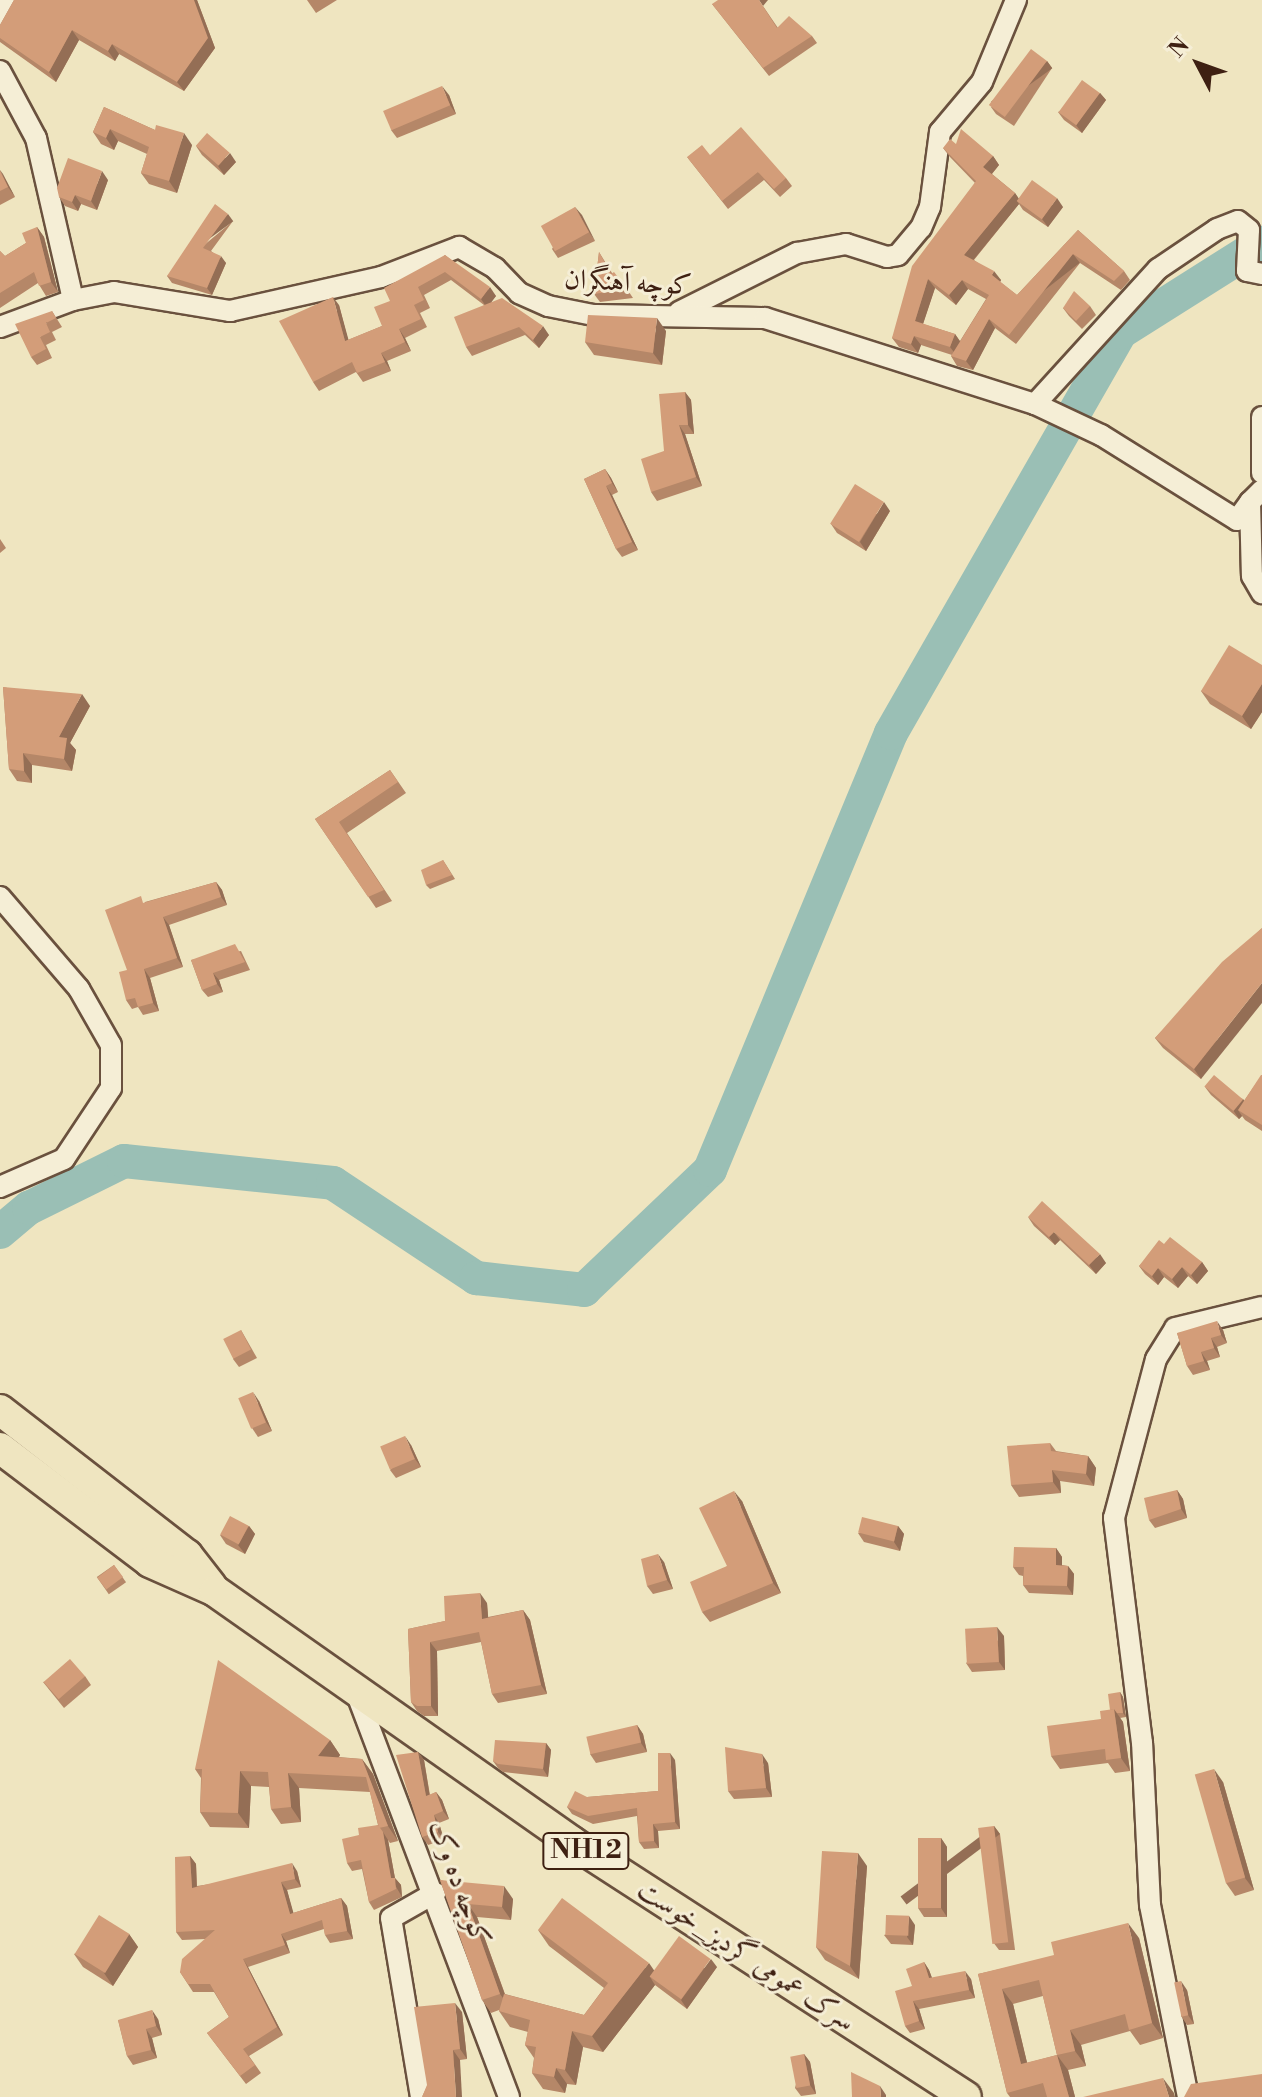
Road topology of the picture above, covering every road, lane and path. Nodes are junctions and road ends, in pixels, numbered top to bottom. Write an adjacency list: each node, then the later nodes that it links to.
1 (11, 0): 3 (street)
2 (1016, 0): 7 (street)
3 (0, 22)
4 (0, 71): 6 (street)
5 (1262, 274): 9 (street)
6 (73, 300): 7 (street, کوچه آهنگران); 8 (street, کوچه آهنگران)
7 (674, 314): 9 (street, کوچه آهنگران)
8 (0, 327)
9 (1035, 404): 12 (street, کوچه آهنگران)
10 (1262, 417): 11 (street)
11 (1262, 473)
12 (1256, 496): 13 (street)
13 (1262, 593)
14 (0, 897): 15 (street)
15 (0, 1187)
16 (1262, 1307): 25 (street)
17 (0, 1410): 19 (highway, سرک عمومی گردیز_خوست / NH12)
18 (0, 1448): 19 (highway, سرک عمومی گردیز_خوست / NH12)
19 (215, 1591): 20 (highway, سرک عمومی گردیز_خوست / NH12)
20 (355, 1689): 21 (street, کوچه ده وک); 24 (highway, سرک عمومی گردیز_خوست / NH12)
21 (435, 1893): 22 (street); 23 (street, کوچه ده وک)
22 (421, 2097)
23 (509, 2097)
24 (966, 2097)
25 (1188, 2097)

